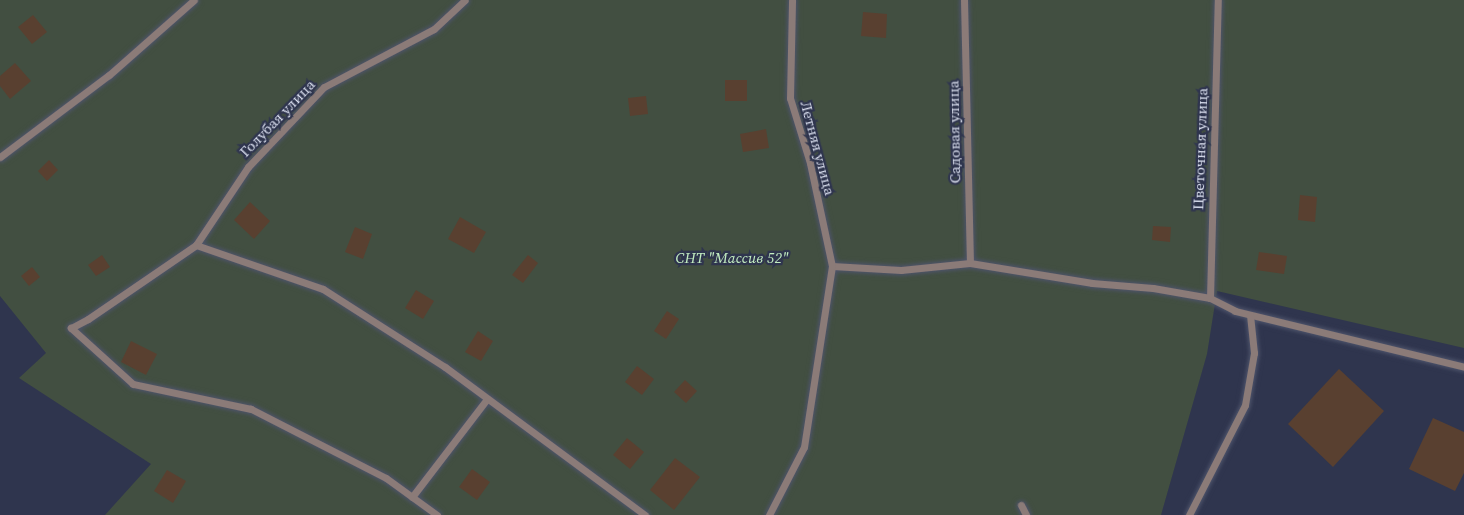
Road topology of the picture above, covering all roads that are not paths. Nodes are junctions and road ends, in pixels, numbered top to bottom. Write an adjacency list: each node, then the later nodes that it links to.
1 (194, 0): 6 (lane)
2 (465, 0): 7 (lane, Голубая улица)
3 (792, 0): 9 (lane, Летняя улица)
4 (964, 0): 8 (lane, Садовая улица)
5 (1218, 0): 10 (lane, Цветочная улица)
6 (0, 157)
7 (196, 245): 13 (lane); 14 (lane)
8 (970, 263): 9 (lane); 10 (lane)
9 (832, 266): 18 (lane)
10 (1210, 298): 11 (lane)
11 (1250, 315): 12 (lane); 20 (lane)
12 (1464, 367)
13 (487, 399): 14 (lane); 17 (lane)
14 (412, 497): 16 (lane)
15 (1021, 505): 19 (lane)
16 (437, 515)
17 (645, 515)
18 (769, 515)
19 (1026, 515)
20 (1189, 515)

